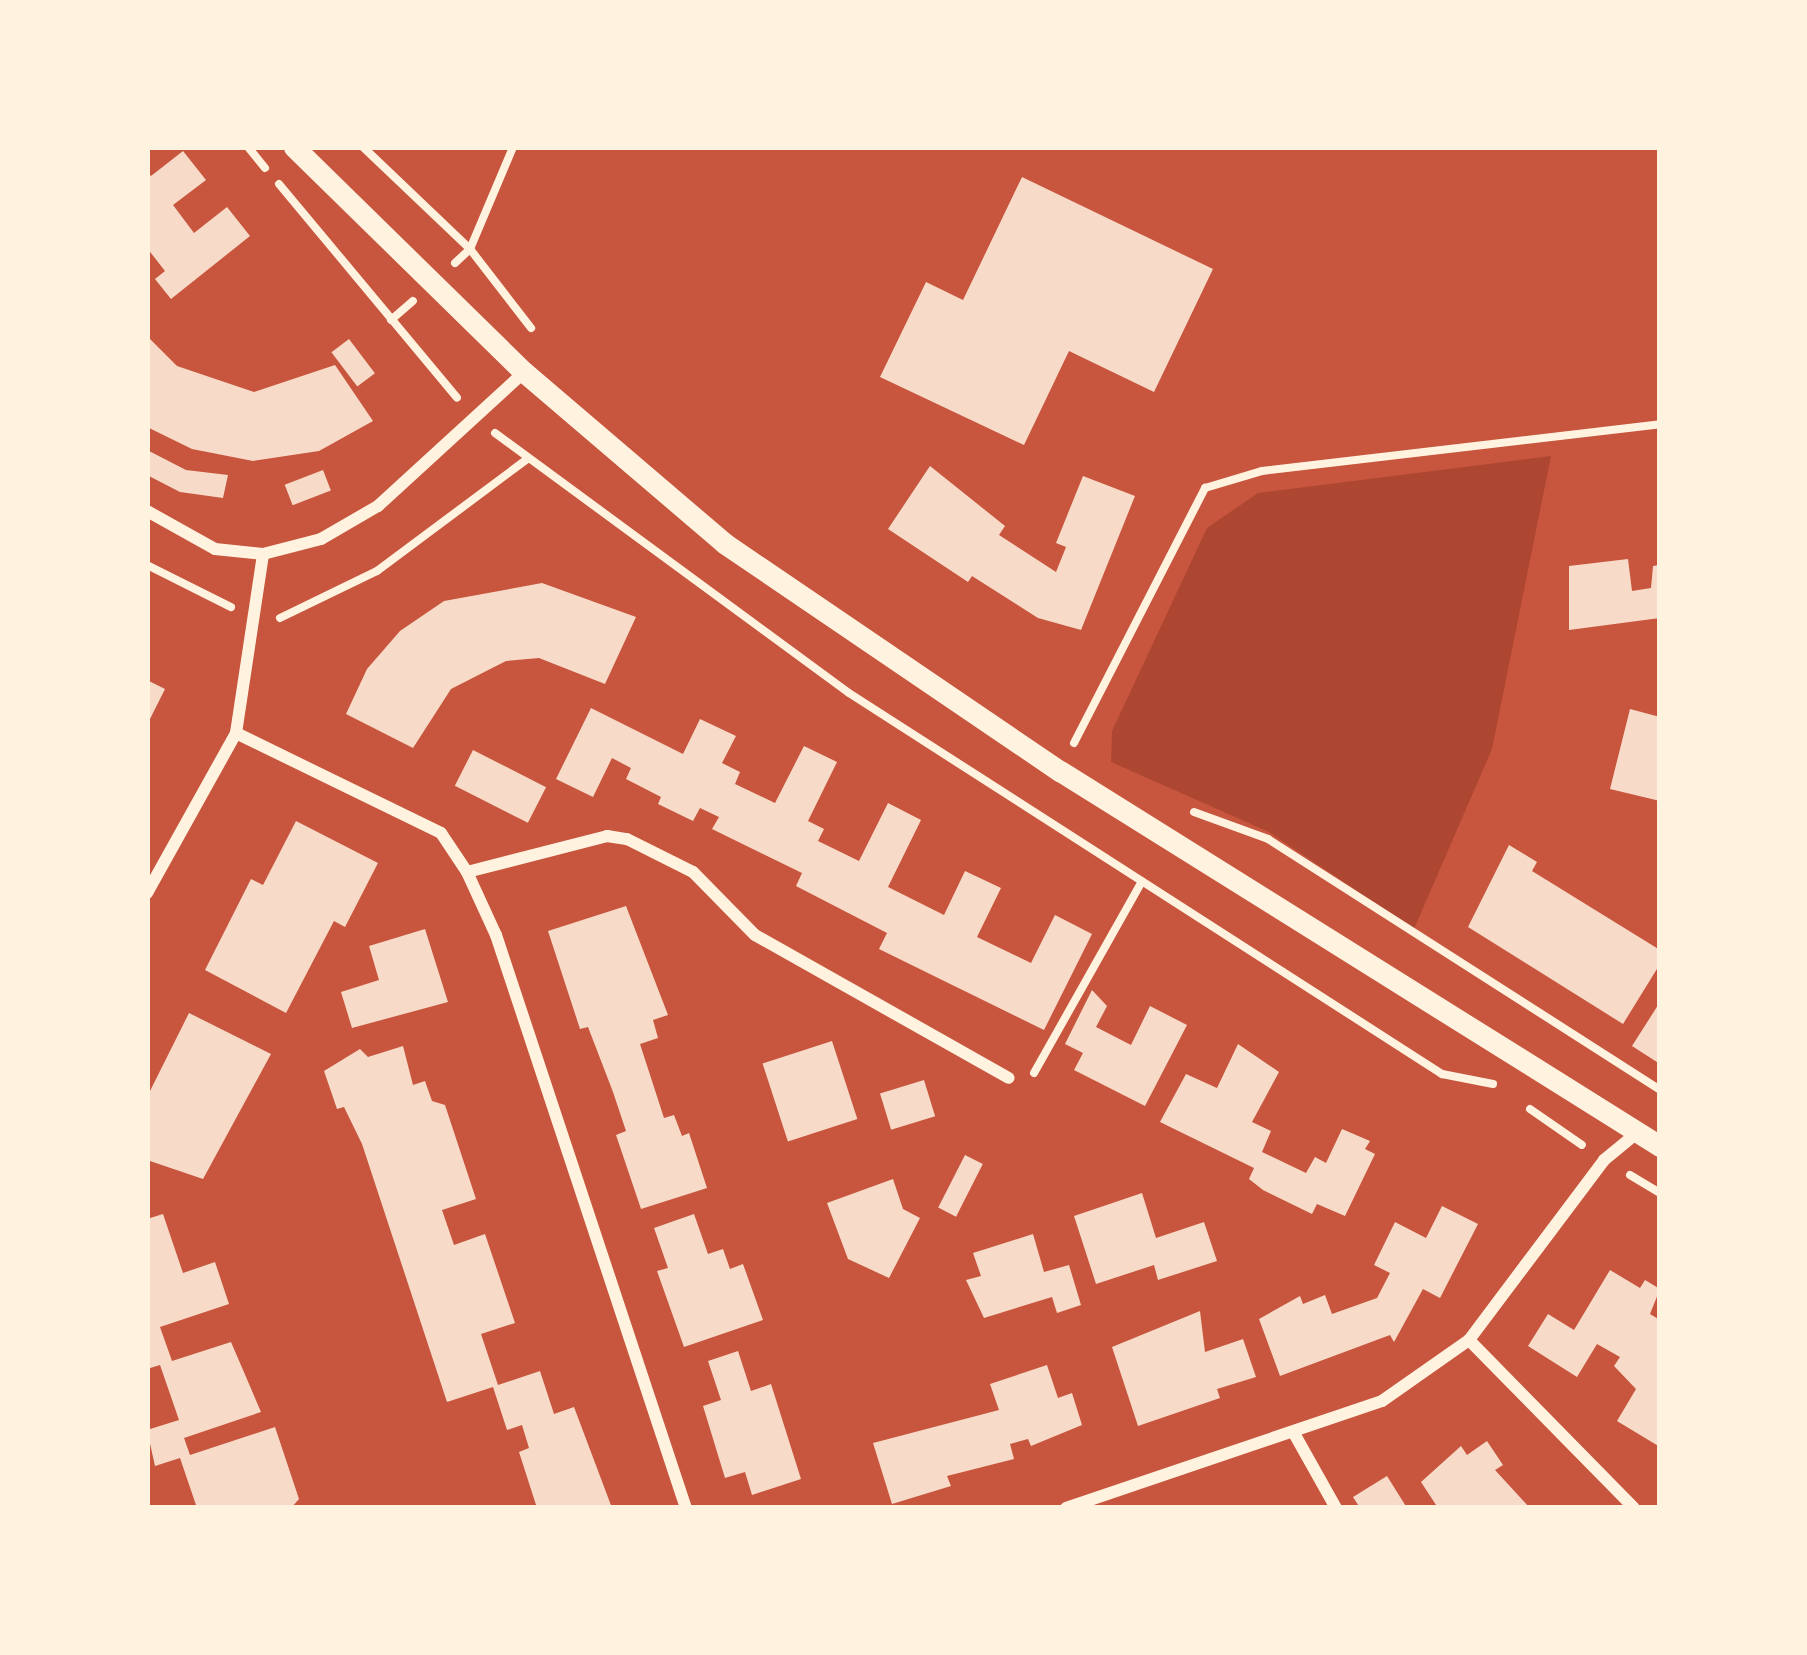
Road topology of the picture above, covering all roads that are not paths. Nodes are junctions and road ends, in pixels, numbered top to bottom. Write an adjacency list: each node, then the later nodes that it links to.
1 (294, 147): 2 (street)
2 (524, 372): 4 (street); 9 (street)
3 (147, 511): 4 (street)
4 (263, 554): 5 (street)
5 (236, 733): 6 (street); 7 (street)
6 (467, 872): 8 (street); 14 (street)
7 (147, 893)
8 (1009, 1078)
9 (1638, 1132): 10 (street); 11 (street)
10 (1660, 1146)
11 (1469, 1340): 12 (street); 16 (street)
12 (1295, 1435): 13 (street); 15 (street)
13 (1075, 1506)
14 (686, 1508)
15 (1336, 1508)
16 (1634, 1508)

